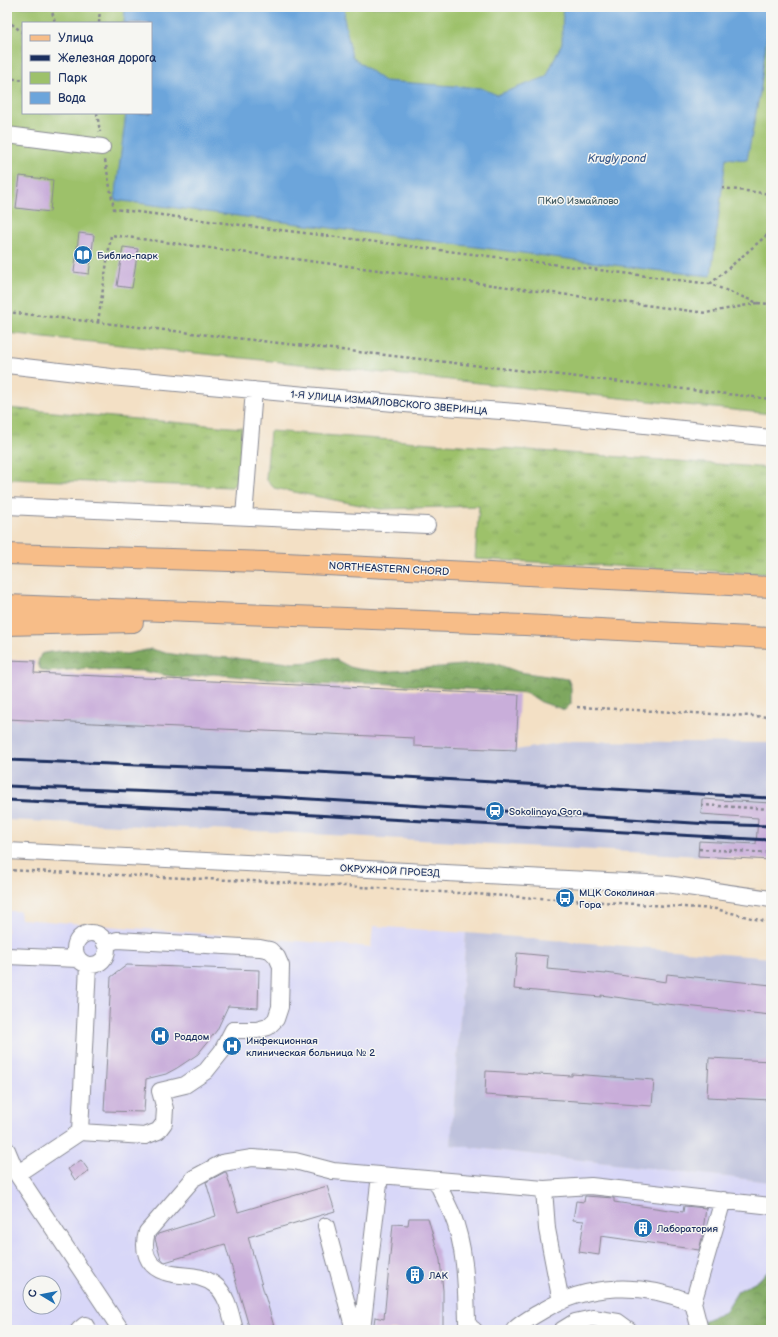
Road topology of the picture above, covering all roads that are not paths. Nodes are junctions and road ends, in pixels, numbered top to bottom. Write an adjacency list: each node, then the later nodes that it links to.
1 (7, 135): 2 (street)
2 (102, 147)
3 (7, 365): 4 (street, 1-Я УЛИЦА ИЗМАЙЛОВСКОГО ЗВЕРИНЦА)
4 (254, 390): 5 (street, 1-Я УЛИЦА ИЗМАЙЛОВСКОГО ЗВЕРИНЦА); 7 (street)
5 (771, 438)
6 (7, 506): 7 (street)
7 (244, 517): 8 (street)
8 (427, 525)
9 (7, 554): 10 (main road, NORTHEASTERN CHORD)
10 (771, 587)
11 (7, 605): 12 (main road)
12 (331, 618): 13 (main road); 14 (main road)
13 (7, 626)
14 (771, 638)
15 (7, 851): 16 (street, ОКРУЖНОЙ ПРОЕЗД)
16 (771, 899)
17 (105, 944): 19 (street); 19 (street); 20 (street)
18 (7, 956): 19 (street)
19 (83, 962): 20 (street)
20 (80, 1132): 22 (street)
21 (7, 1150): 22 (street)
22 (17, 1174): 33 (street)
23 (380, 1175): 24 (street); 34 (street); 36 (street)
24 (436, 1180): 25 (street); 37 (street)
25 (544, 1189): 26 (street); 29 (street)
26 (723, 1200): 27 (street); 30 (street)
27 (771, 1206)
28 (326, 1226): 35 (street)
29 (561, 1302): 30 (street); 38 (street)
30 (693, 1304): 41 (street)
31 (79, 1330): 32 (street)
32 (88, 1330)
33 (121, 1330)
34 (235, 1330)
35 (354, 1330)
36 (362, 1330)
37 (474, 1330)
38 (514, 1330)
39 (562, 1330): 40 (street)
40 (629, 1330)
41 (700, 1330)

